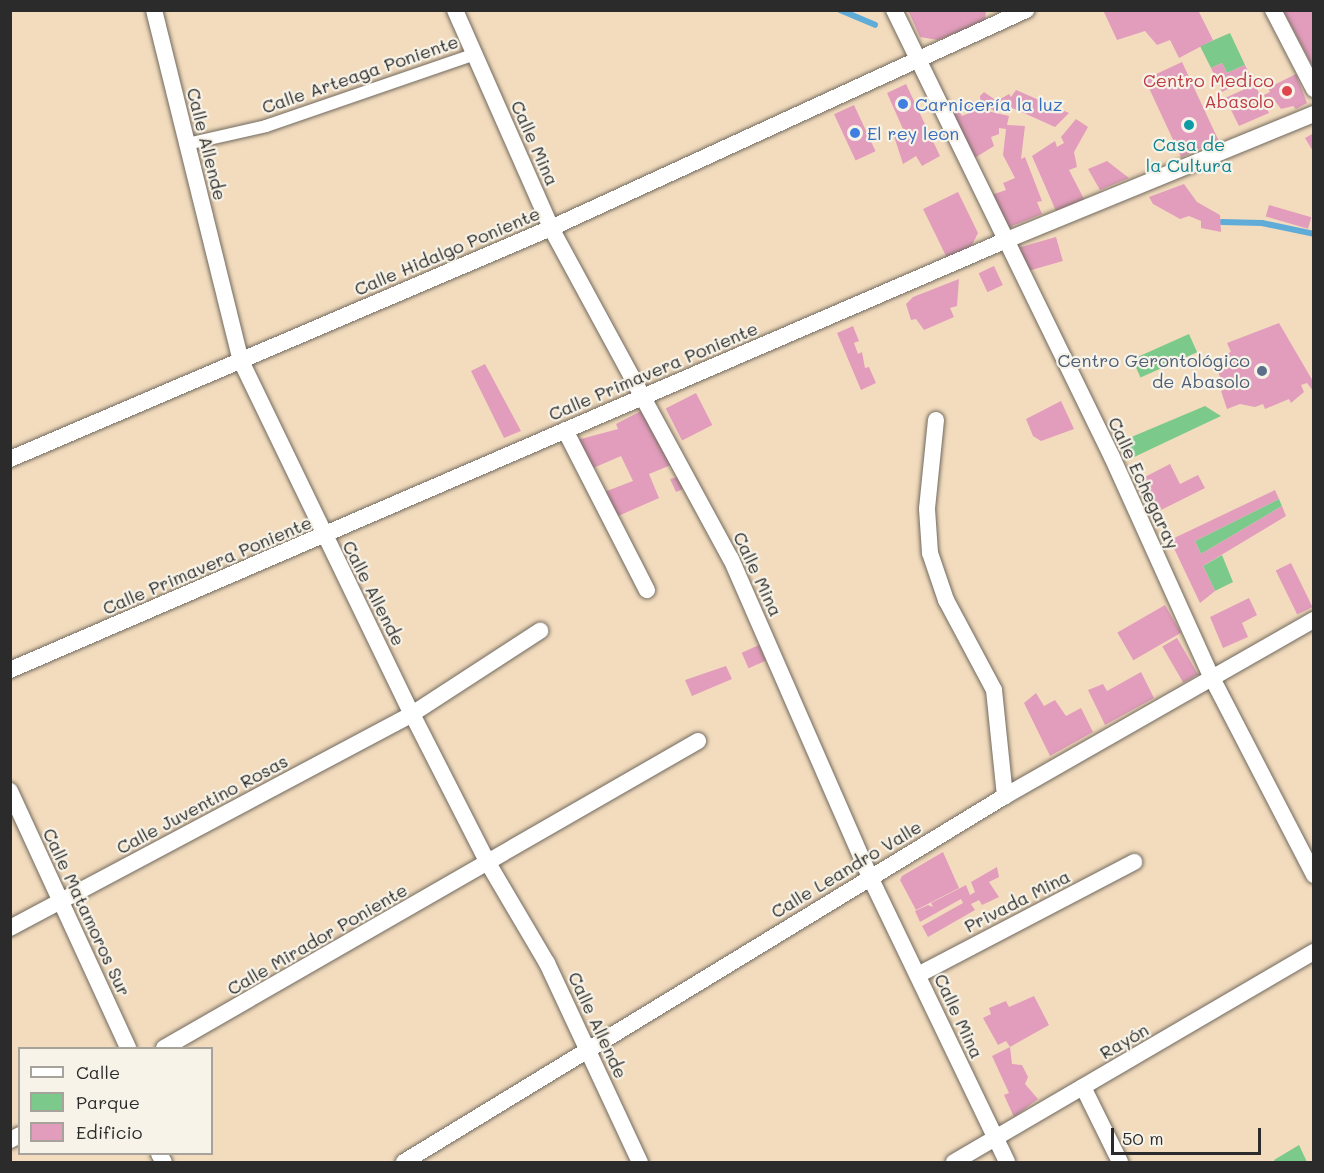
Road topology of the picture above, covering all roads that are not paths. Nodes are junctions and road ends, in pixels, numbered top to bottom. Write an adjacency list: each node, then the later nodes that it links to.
1 (154, 10): 10 (street, Calle Allende)
2 (455, 10): 6 (street, Calle Mina)
3 (894, 10): 7 (street, Calle Echegaray)
4 (1026, 10): 7 (street, Calle Hidalgo Poniente)
5 (1273, 10): 8 (street)
6 (475, 54): 10 (street, Calle Arteaga Poniente); 11 (street, Calle Mina)
7 (917, 62): 11 (street, Calle Hidalgo Poniente); 12 (street, Calle Echegaray)
8 (1314, 90)
9 (1314, 114): 12 (street, Calle Primavera Poniente)
10 (187, 144): 13 (street, Calle Allende)
11 (551, 228): 13 (street, Calle Hidalgo Poniente); 14 (street, Calle Mina)
12 (1004, 241): 14 (street, Calle Primavera Poniente); 23 (street, Calle Echegaray)
13 (241, 361): 17 (street, Calle Hidalgo Poniente); 18 (street, Calle Allende)
14 (645, 396): 16 (street, Calle Primavera Poniente); 31 (street, Calle Mina)
15 (936, 420): 27 (street)
16 (565, 430): 18 (street, Calle Primavera Poniente); 19 (street)
17 (10, 459)
18 (324, 536): 22 (street, Calle Primavera Poniente); 24 (street, Calle Allende)
19 (647, 590)
20 (1314, 620): 23 (street, Calle Leandro Valle)
21 (540, 631): 24 (street, Calle Juventino Rosas)
22 (10, 670)
23 (1212, 678): 27 (street, Calle Leandro Valle); 30 (street, Calle Echegaray)
24 (412, 714): 29 (street, Calle Allende); 32 (street, Calle Juventino Rosas)
25 (698, 741): 29 (street, Calle Mirador Poniente)
26 (10, 791): 32 (street, Calle Matamoros Sur)
27 (1005, 796): 31 (street, Calle Leandro Valle)
28 (1134, 862): 35 (street, Privada Mina)
29 (488, 863): 37 (street, Calle Mirador Poniente); 38 (street, Calle Allende)
30 (1314, 875)
31 (870, 877): 35 (street, Calle Mina); 38 (street, Calle Leandro Valle)
32 (61, 902): 33 (street, Calle Juventino Rosas); 36 (street, Calle Matamoros Sur)
33 (10, 928)
34 (1314, 952): 39 (street, Rayón)
35 (918, 975): 40 (street, Calle Mina)
36 (128, 1047)
37 (166, 1047)
38 (589, 1049): 41 (street, Calle Leandro Valle); 42 (street, Calle Allende)
39 (1083, 1087): 40 (street, Rayón); 45 (street)
40 (995, 1137): 43 (street, Rayón); 44 (street, Calle Mina)
41 (404, 1162)
42 (640, 1162)
43 (954, 1162)
44 (1007, 1162)
45 (1120, 1162)

